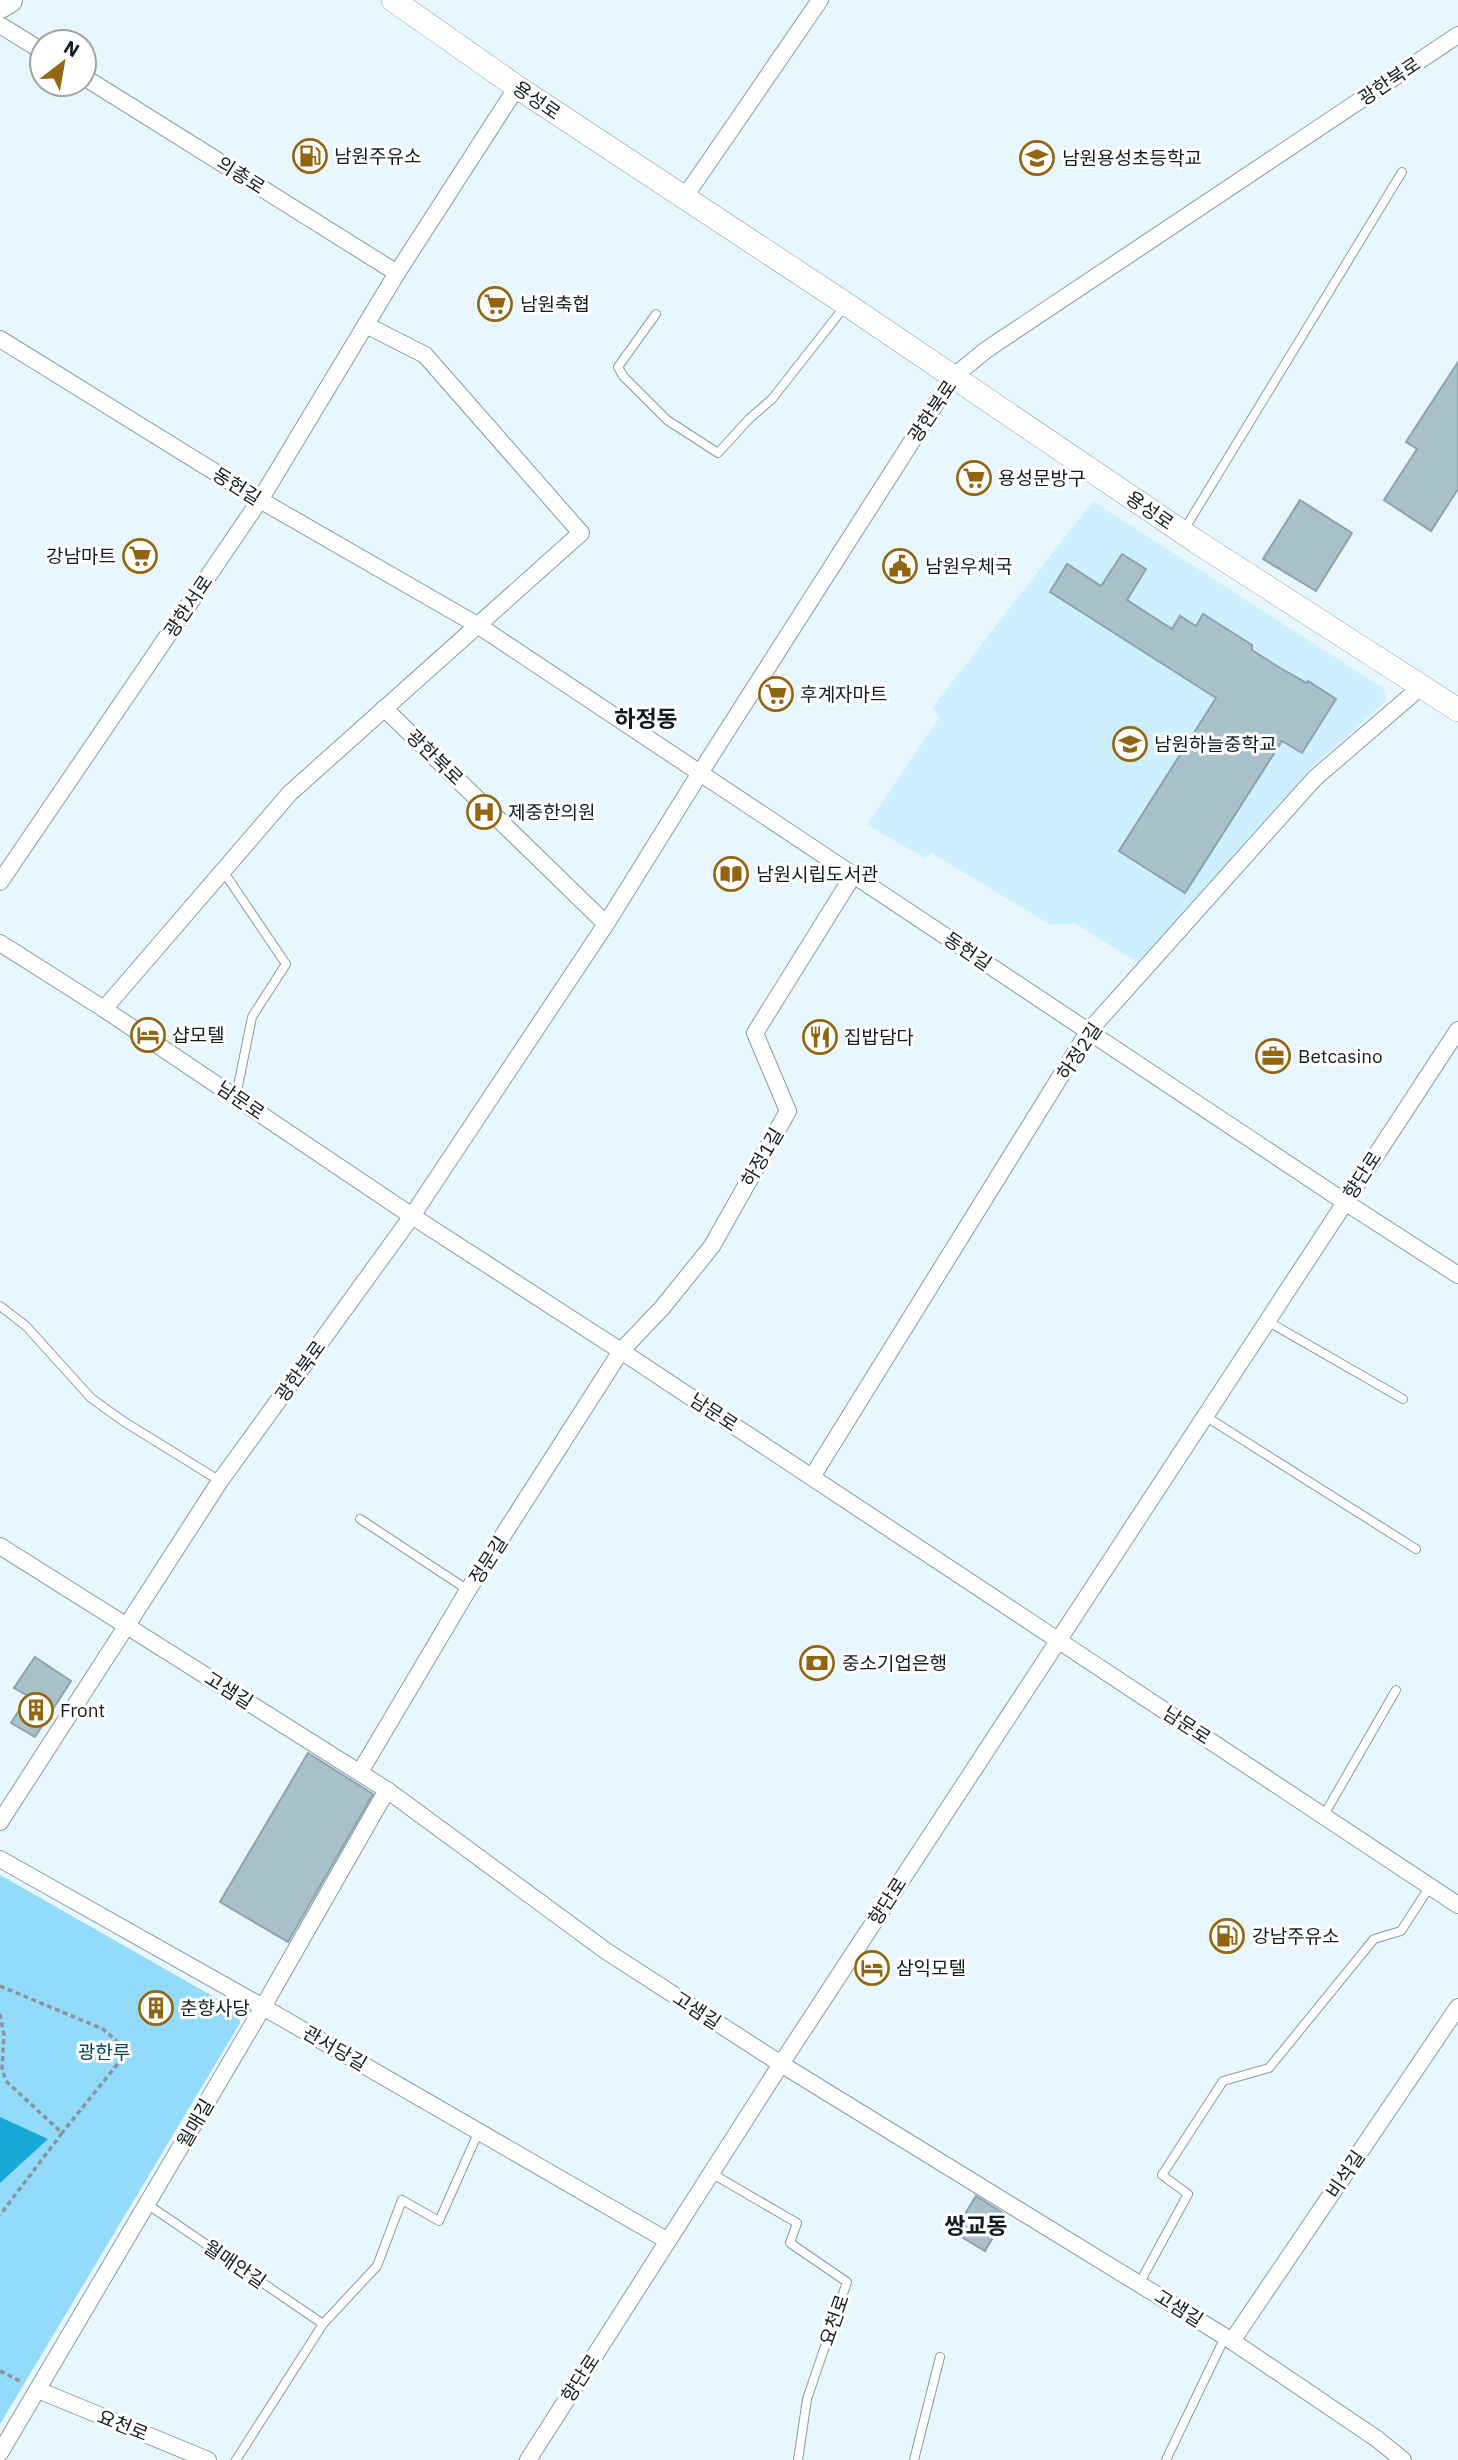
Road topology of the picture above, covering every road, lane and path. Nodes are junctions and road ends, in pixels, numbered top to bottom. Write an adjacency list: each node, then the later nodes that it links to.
1 (3, 0): 5 (main road)
2 (9, 0): 5 (main road)
3 (393, 0): 10 (street, 용성로)
4 (820, 0): 12 (street)
5 (0, 5)
6 (0, 25): 8 (street)
7 (1458, 35): 18 (street, 광한북로)
8 (28, 42)
9 (98, 86): 13 (street, 의총로)
10 (517, 87): 12 (street, 용성로); 13 (street, 광한서로)
11 (1402, 172): 20 (lane)
12 (684, 198): 14 (street, 용성로)
13 (397, 273): 16 (street, 광한서로)
14 (846, 304): 15 (lane); 18 (street, 용성로)
15 (656, 314)
16 (366, 325): 19 (street, 광한서로); 21 (street)
17 (0, 339): 19 (street, 동헌길)
18 (953, 377): 20 (street, 용성로); 25 (street, 광한북로)
19 (260, 500): 21 (street, 동헌길); 28 (street, 광한서로)
20 (1183, 533): 22 (street, 용성로)
21 (479, 626): 23 (street); 25 (street, 동헌길)
22 (1422, 687): 24 (street, 용성로); 33 (street, 하정2길)
23 (384, 708): 26 (street); 29 (street, 광한북로)
24 (1458, 710)
25 (699, 773): 27 (street, 동헌길); 29 (street, 광한북로)
26 (223, 871): 31 (street); 34 (lane)
27 (854, 874): 33 (street, 동헌길); 40 (street, 하정1길)
28 (0, 882)
29 (606, 924): 36 (street, 광한북로)
30 (0, 943): 31 (street, 남문로)
31 (104, 1009): 34 (street, 남문로)
32 (1458, 1030): 35 (street, 향단로)
33 (1088, 1032): 35 (street, 동헌길); 43 (street, 하정2길)
34 (236, 1096): 36 (street, 남문로)
35 (1345, 1202): 37 (street, 동헌길); 39 (street, 향단로)
36 (412, 1216): 40 (street, 남문로); 44 (street, 광한북로)
37 (1458, 1275)
38 (0, 1306): 44 (lane)
39 (1267, 1321): 41 (lane); 42 (street, 향단로)
40 (621, 1351): 43 (street, 남문로); 48 (street, 정문길)
41 (1403, 1399)
42 (1205, 1416): 47 (lane); 50 (street, 향단로)
43 (812, 1477): 50 (street, 남문로)
44 (220, 1481): 49 (street, 광한북로)
45 (360, 1519): 48 (lane)
46 (0, 1546): 49 (street, 고샘길)
47 (1416, 1549)
48 (468, 1590): 52 (street, 정문길)
49 (126, 1627): 52 (street, 고샘길); 55 (street, 광한북로)
50 (1059, 1640): 54 (street, 남문로); 63 (street, 향단로)
51 (1396, 1690): 54 (lane)
52 (360, 1772): 53 (street, 고샘길)
53 (387, 1790): 60 (street, 월매길); 63 (street, 고샘길)
54 (1324, 1815): 57 (street, 남문로)
55 (0, 1822)
56 (0, 1858): 60 (street, 관서당길)
57 (1430, 1886): 58 (street, 남문로); 70 (lane)
58 (1458, 1905)
59 (0, 1986): 65 (path)
60 (263, 2007): 64 (street, 관서당길); 67 (street, 월매길)
61 (1458, 2007): 72 (street, 비석길)
62 (0, 2014): 65 (path)
63 (780, 2064): 66 (street, 향단로); 70 (street, 고샘길)
64 (479, 2131): 69 (street, 관서당길); 71 (lane)
65 (62, 2133): 68 (path)
66 (711, 2173): 69 (street, 향단로); 79 (lane, 요천로)
67 (147, 2204): 71 (lane, 월매안길); 74 (street, 월매길)
68 (0, 2215)
69 (668, 2241): 78 (street, 향단로)
70 (1139, 2284): 72 (street, 고샘길)
71 (323, 2324): 77 (lane)
72 (1229, 2339): 81 (lane, 비석길); 82 (street, 고샘길)
73 (940, 2357): 80 (lane)
74 (38, 2390): 75 (street, 월매길); 76 (street, 요천로)
75 (0, 2454)
76 (208, 2460)
77 (236, 2460)
78 (528, 2460)
79 (797, 2460)
80 (914, 2460)
81 (1166, 2460)
82 (1403, 2460)

